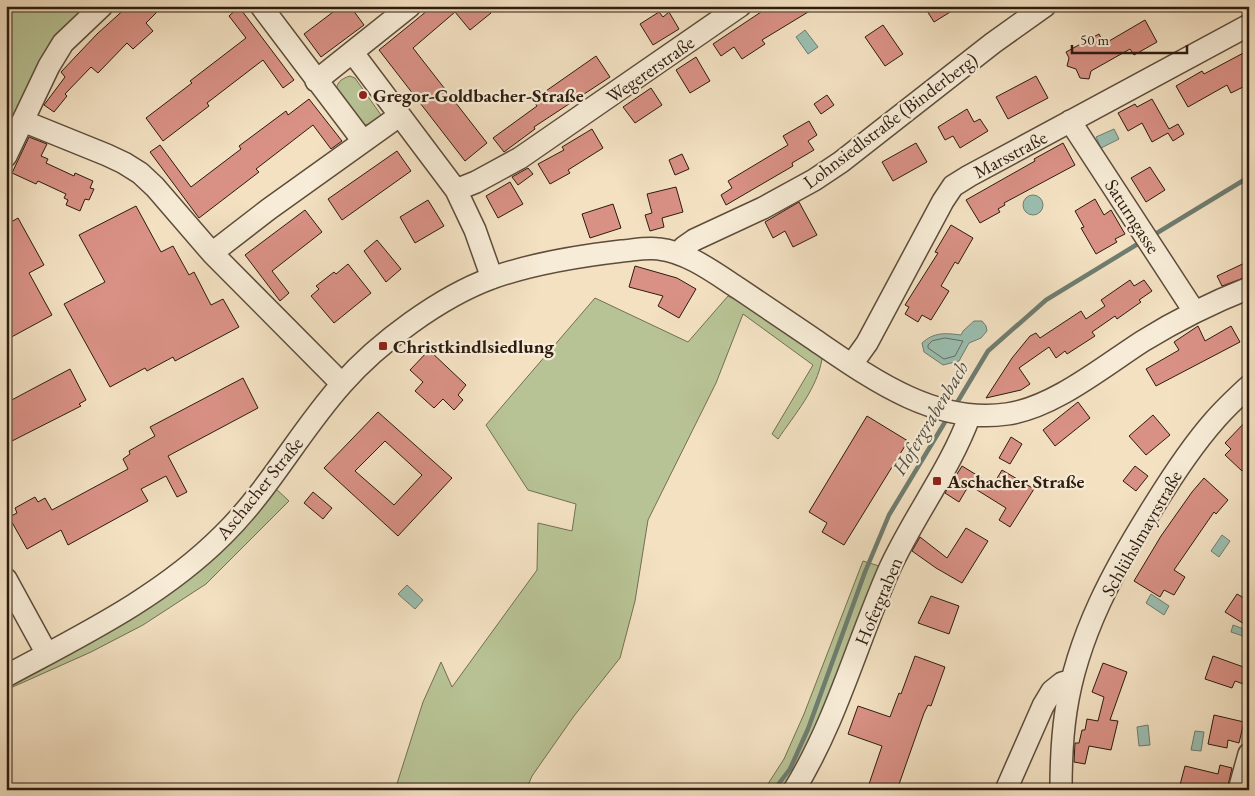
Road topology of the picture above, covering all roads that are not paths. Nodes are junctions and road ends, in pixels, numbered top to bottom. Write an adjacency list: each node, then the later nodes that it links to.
1 (102, 6): 10 (street)
2 (261, 6): 8 (street)
3 (410, 6): 7 (street)
4 (740, 6): 14 (street, Wegererstraße)
5 (1045, 6): 16 (street, Lohnsiedlstraße (Binderberg))
6 (1249, 25): 11 (street, Marsstraße)
7 (353, 53): 8 (street); 9 (street)
8 (316, 81): 12 (street)
9 (399, 116): 12 (street); 14 (street)
10 (23, 120): 13 (street); 15 (street)
11 (1070, 121): 19 (street, Saturngasse); 20 (street, Marsstraße)
12 (363, 141): 15 (street)
13 (6, 156)
14 (456, 190): 17 (street)
15 (212, 253): 21 (street)
16 (679, 254): 17 (street, Aschacher Straße); 20 (street)
17 (492, 278): 21 (street, Aschacher Straße)
18 (1249, 288): 19 (street)
19 (1194, 311): 23 (street)
20 (852, 364): 23 (street)
21 (342, 384): 25 (street, Aschacher Straße)
22 (1249, 386): 27 (street, Schlühslmayrstraße)
23 (970, 415): 29 (street, Hofergraben)
24 (6, 579): 25 (street)
25 (48, 654): 26 (street, Aschacher Straße)
26 (6, 676)
27 (1072, 680): 30 (street); 31 (street, Schlühslmayrstraße)
28 (1249, 754): 32 (street)
29 (794, 790)
30 (1006, 790)
31 (1061, 790)
32 (1240, 790)

